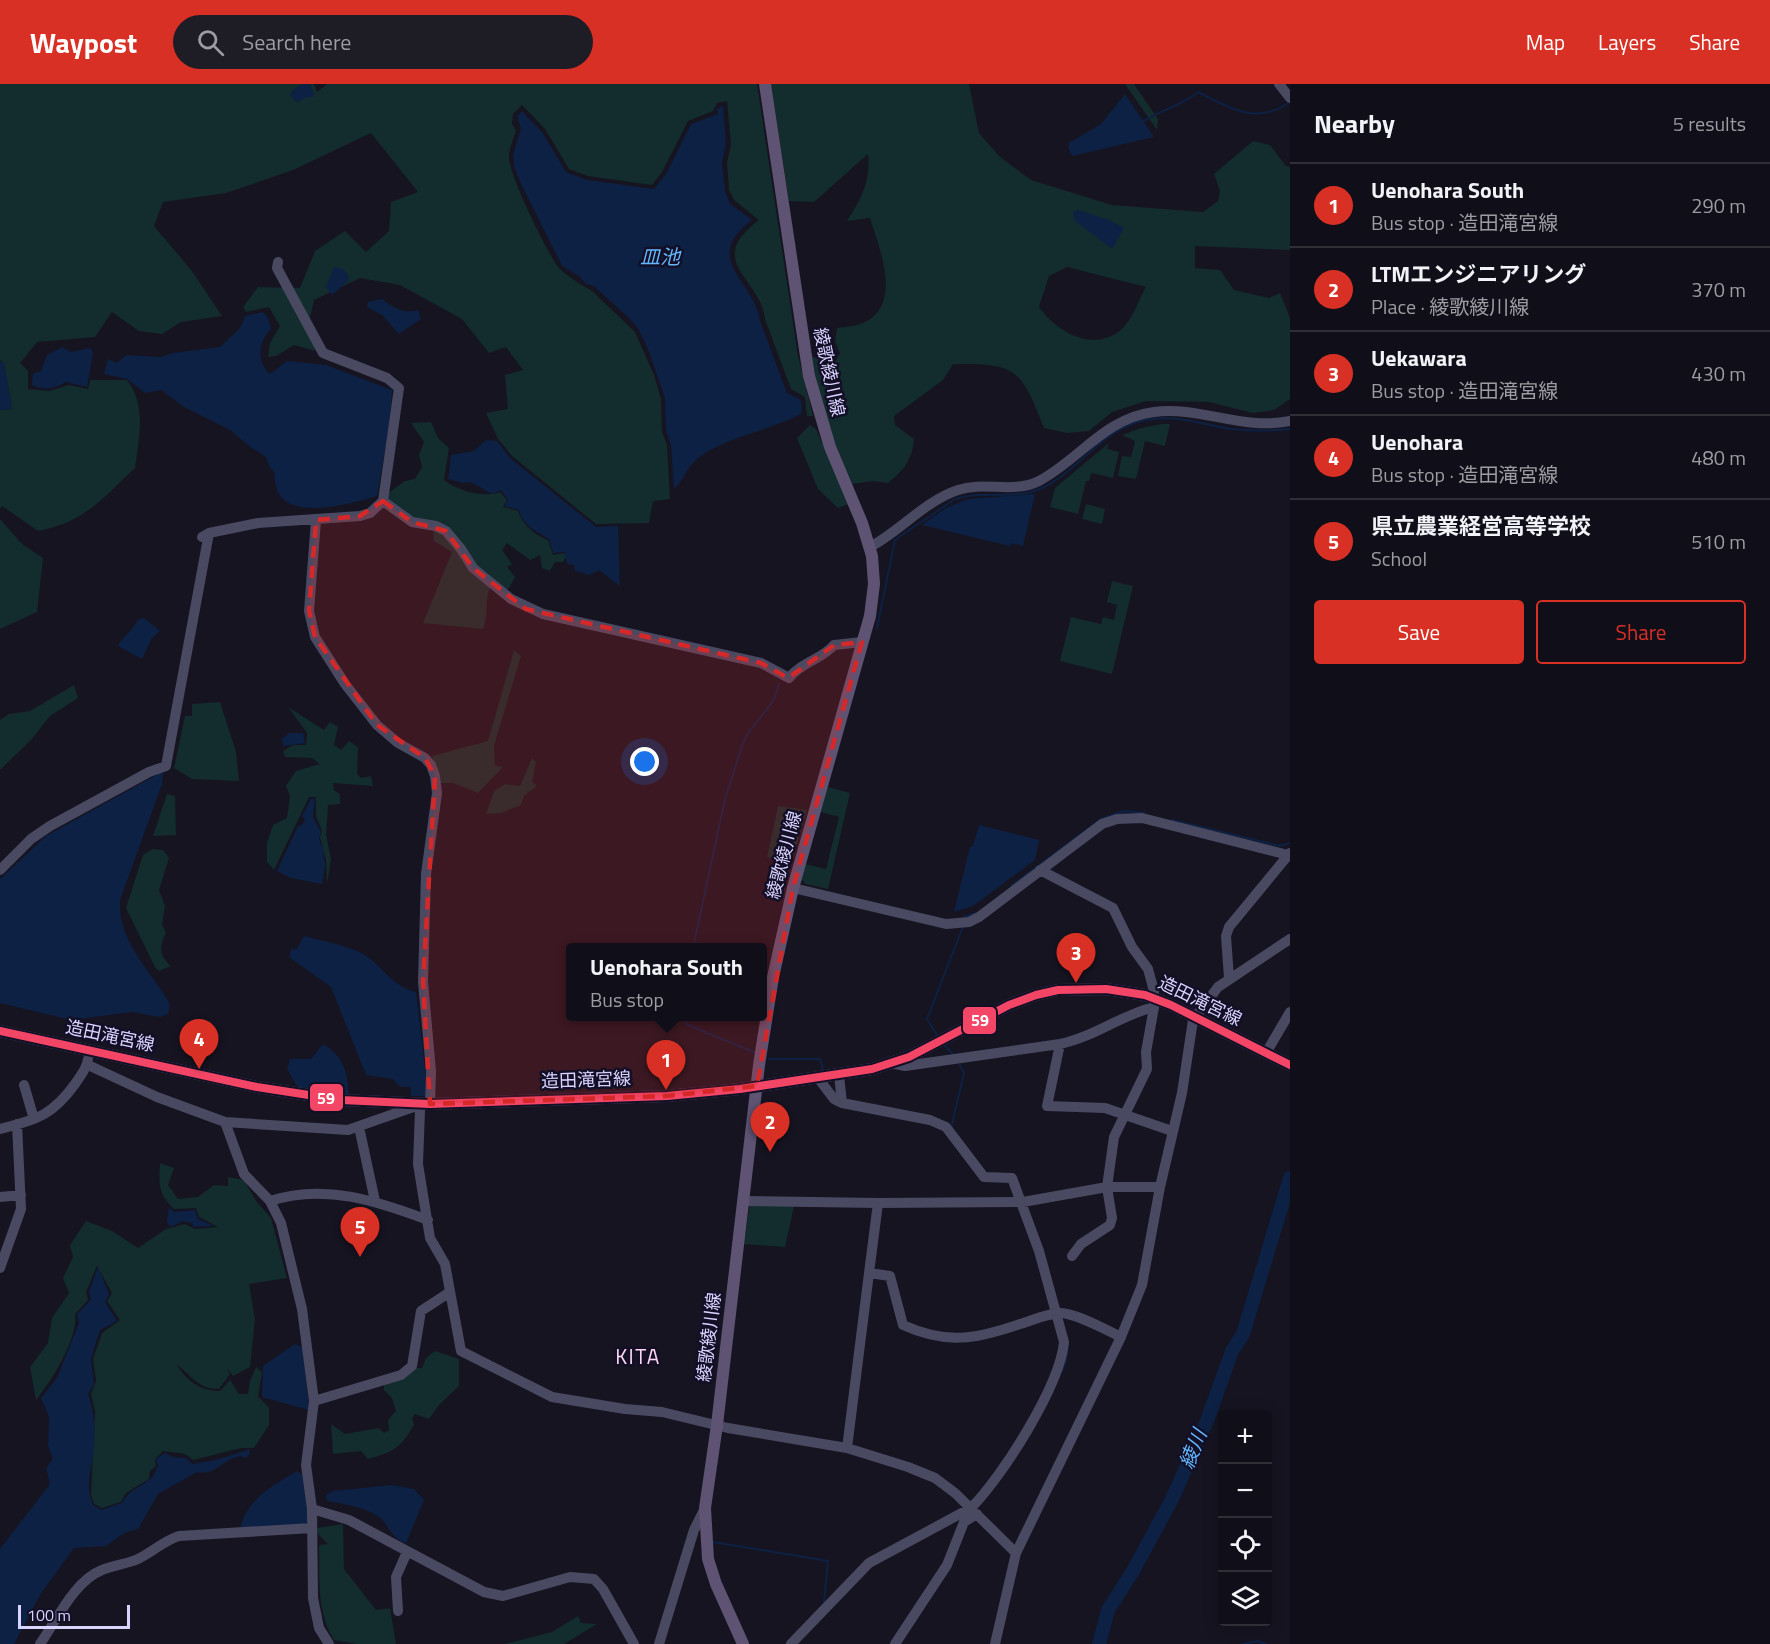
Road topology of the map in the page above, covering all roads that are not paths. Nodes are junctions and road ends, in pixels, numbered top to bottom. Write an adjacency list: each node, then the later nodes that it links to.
1 (765, 84): 8 (main road, 綾歌綾川線)
2 (1279, 84): 3 (street)
3 (1290, 98)
4 (278, 262): 6 (street)
5 (1290, 421): 8 (street)
6 (383, 501): 7 (street); 9 (street)
7 (316, 519): 11 (street); 33 (street)
8 (870, 547): 9 (main road, 綾歌綾川線)
9 (862, 642): 13 (main road, 綾歌綾川線)
10 (1289, 854): 12 (street); 15 (street)
11 (0, 870)
12 (1040, 870): 13 (street); 16 (street)
13 (793, 888): 19 (main road, 綾歌綾川線)
14 (1290, 939): 15 (street)
15 (1229, 978): 18 (street)
16 (1154, 1003): 18 (main road, 造田滝宮線); 22 (street); 25 (main road, 造田滝宮線); 34 (street)
17 (1290, 1012): 24 (street)
18 (1195, 1016): 24 (main road, 造田滝宮線); 40 (street)
19 (767, 1017)
20 (766, 1021): 31 (main road, 綾歌綾川線)
21 (0, 1031): 23 (main road, 造田滝宮線)
22 (1060, 1044): 25 (street); 34 (street)
23 (88, 1050): 26 (street); 33 (main road, 造田滝宮線)
24 (1266, 1053): 27 (main road, 造田滝宮線)
25 (891, 1064): 28 (main road, 造田滝宮線)
26 (88, 1065): 35 (street); 36 (street)
27 (1290, 1065)
28 (839, 1075): 29 (main road, 造田滝宮線); 32 (street)
29 (818, 1078): 31 (main road, 造田滝宮線); 32 (street)
30 (24, 1086): 35 (street)
31 (757, 1086): 33 (main road, 造田滝宮線); 45 (main road, 綾歌綾川線)
32 (842, 1103): 48 (street)
33 (426, 1104): 38 (street); 50 (street)
34 (1125, 1113): 40 (street); 41 (street)
35 (34, 1119): 37 (street)
36 (225, 1122): 38 (street); 46 (street)
37 (17, 1125): 39 (street); 43 (street)
38 (359, 1128): 47 (street)
39 (0, 1129)
40 (1172, 1131): 42 (street)
41 (1107, 1187): 42 (street); 48 (street); 51 (street)
42 (1160, 1187): 56 (street)
43 (21, 1195): 44 (street); 52 (street)
44 (0, 1197)
45 (743, 1200): 49 (street); 58 (main road, 綾歌綾川線)
46 (270, 1201): 47 (street); 57 (street)
47 (375, 1201): 50 (street)
48 (1023, 1202): 49 (street); 55 (street)
49 (878, 1203): 53 (street)
50 (428, 1220): 54 (street)
51 (1072, 1256)
52 (0, 1268)
53 (869, 1273): 55 (street); 59 (street)
54 (450, 1292): 57 (street); 58 (street)
55 (1058, 1314): 56 (street); 61 (street)
56 (1121, 1337): 65 (street)
57 (314, 1401): 60 (street)
58 (717, 1425): 59 (street); 63 (main road, 綾歌綾川線)
59 (847, 1448): 61 (street)
60 (312, 1509): 62 (street); 64 (street)
61 (974, 1511): 65 (street); 72 (street); 73 (street)
62 (312, 1528): 67 (street); 68 (street)
63 (700, 1532): 70 (street); 71 (main road, 綾歌綾川線)
64 (407, 1552): 66 (street); 69 (street)
65 (1016, 1553): 74 (street)
66 (398, 1611)
67 (40, 1644)
68 (329, 1644)
69 (634, 1644)
70 (659, 1644)
71 (743, 1644)
72 (791, 1644)
73 (895, 1644)
74 (994, 1644)

